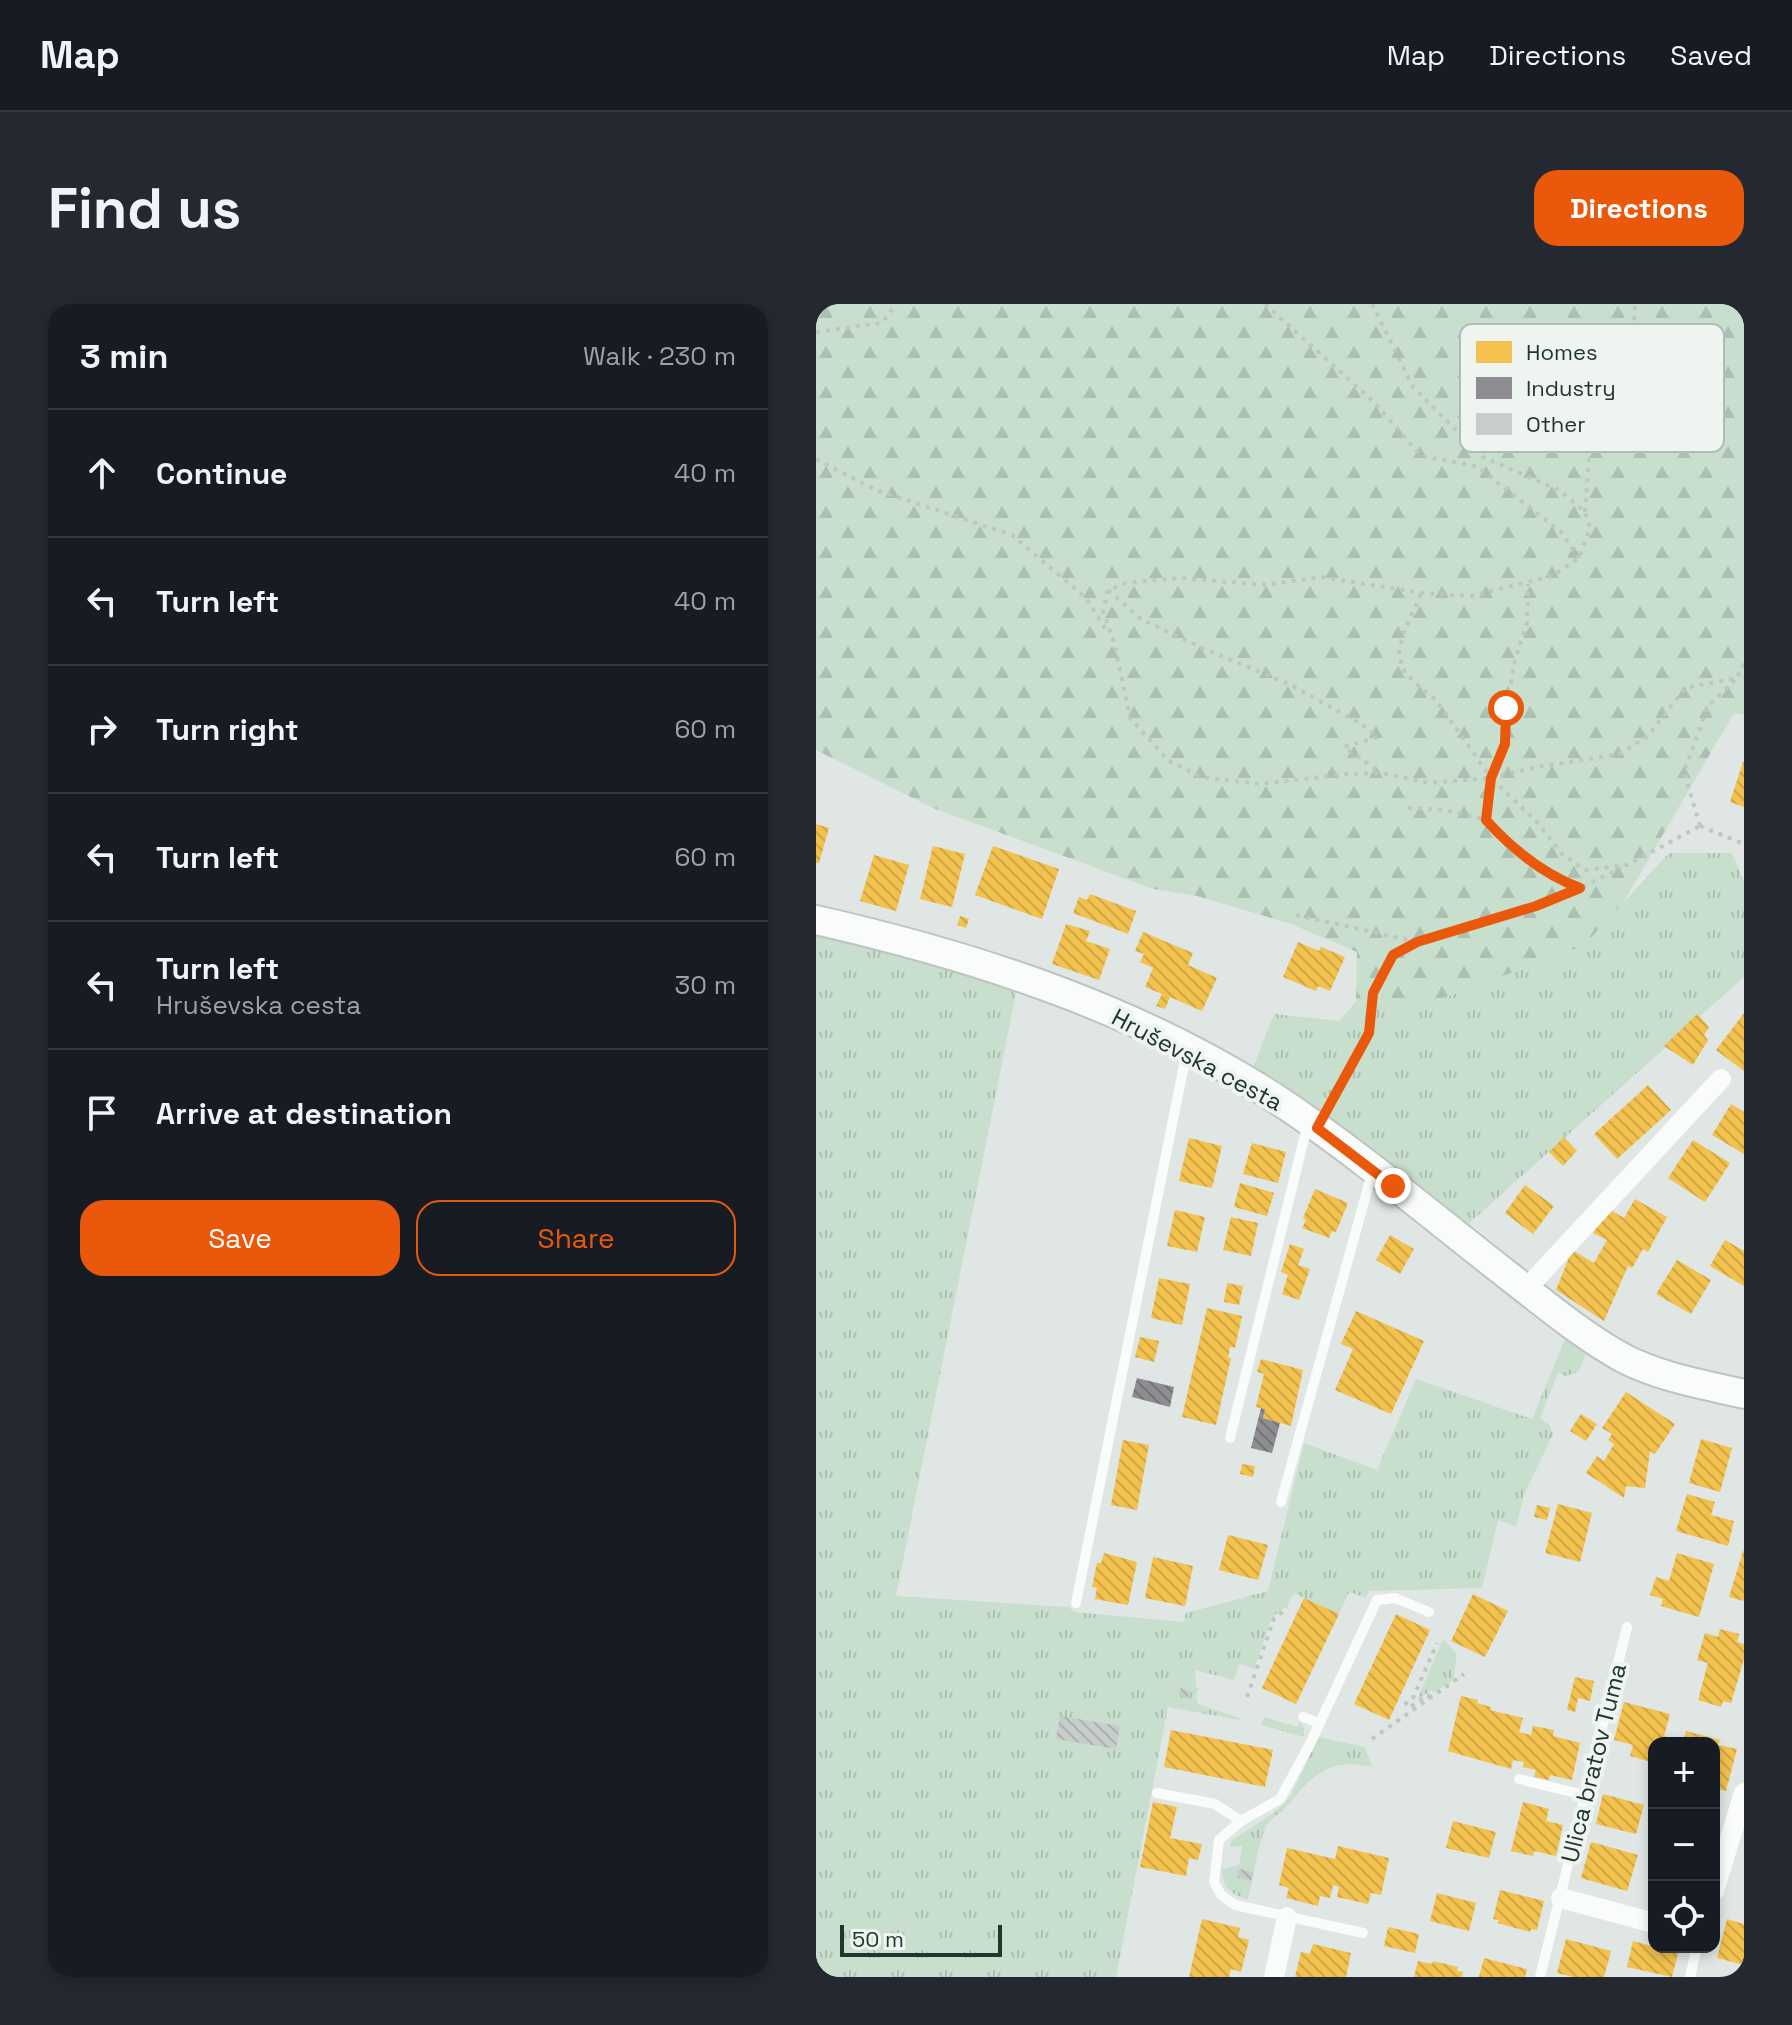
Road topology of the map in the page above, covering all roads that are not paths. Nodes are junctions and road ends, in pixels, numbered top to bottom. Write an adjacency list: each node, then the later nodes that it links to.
1 (816, 920): 2 (street, Hruševska cesta)
2 (1187, 1048): 4 (street, Hruševska cesta); 10 (lane)
3 (1721, 1079): 6 (street)
4 (1313, 1125): 5 (street, Hruševska cesta); 8 (lane)
5 (1373, 1171): 6 (street, Hruševska cesta); 9 (lane)
6 (1526, 1289): 7 (street, Hruševska cesta)
7 (1743, 1392)
8 (1230, 1438)
9 (1281, 1502)
10 (1076, 1603)
11 (1429, 1612): 14 (lane)
12 (1627, 1627): 18 (lane, Ulica bratov Tuma)
13 (1303, 1717): 14 (lane)
14 (1319, 1723): 19 (lane)
15 (1519, 1779): 18 (lane)
16 (1157, 1793): 19 (lane)
17 (1744, 1793): 20 (street)
18 (1584, 1795): 21 (lane, Ulica bratov Tuma)
19 (1241, 1821): 22 (lane)
20 (1717, 1881)
21 (1561, 1898): 23 (street); 27 (lane, Ulica bratov Tuma)
22 (1287, 1917): 24 (lane); 26 (street)
23 (1648, 1921)
24 (1363, 1933)
25 (1696, 1953): 28 (lane)
26 (1274, 1977)
27 (1540, 1977)
28 (1690, 1977)

